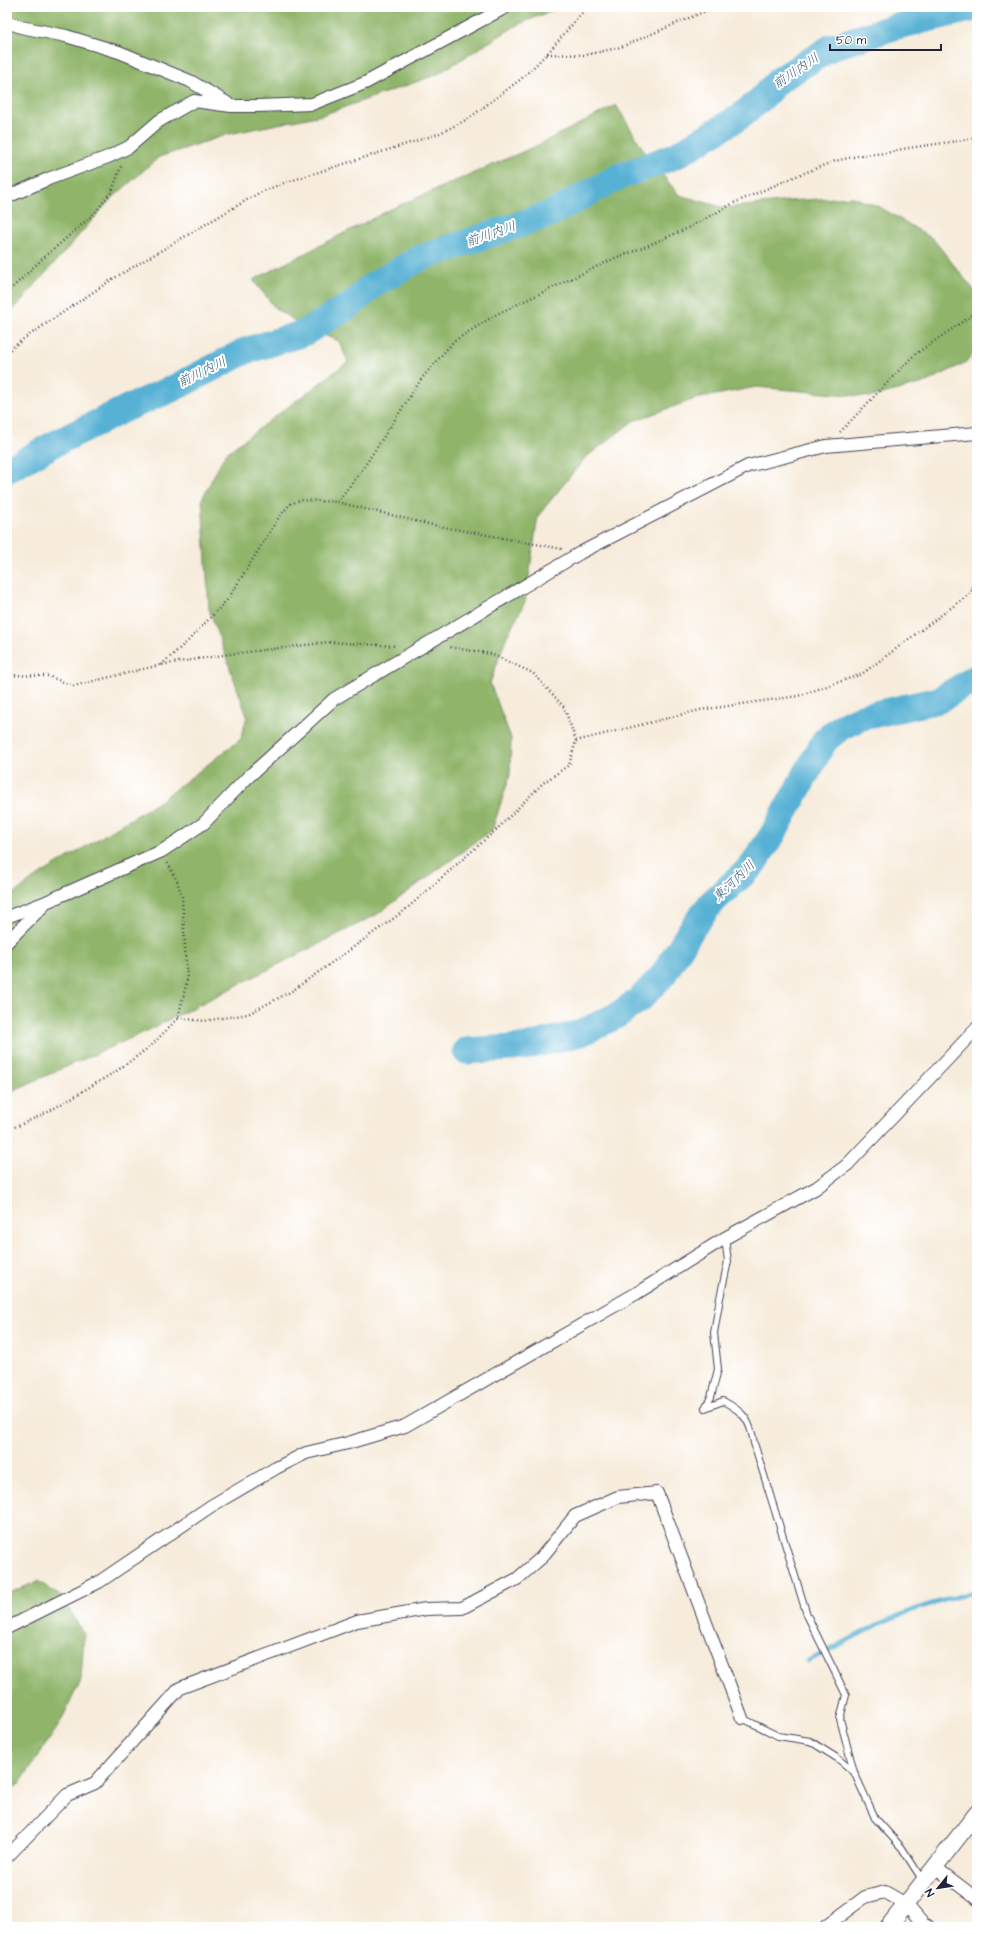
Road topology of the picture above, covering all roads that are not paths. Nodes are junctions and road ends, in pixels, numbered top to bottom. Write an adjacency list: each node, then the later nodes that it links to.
1 (506, 7): 3 (street)
2 (7, 22): 3 (street)
3 (231, 106): 4 (street)
4 (7, 197)
5 (977, 433): 6 (street)
6 (46, 902): 7 (street); 8 (street)
7 (7, 917)
8 (7, 942)
9 (977, 1028): 10 (street)
10 (725, 1238): 11 (street); 13 (lane)
11 (7, 1628)
12 (742, 1718): 13 (lane); 15 (street)
13 (854, 1772): 17 (lane)
14 (977, 1813): 16 (street)
15 (7, 1857)
16 (935, 1867): 17 (street); 18 (street)
17 (923, 1882): 19 (street)
18 (977, 1899)
19 (906, 1904): 20 (street); 21 (street); 22 (street)
20 (825, 1927)
21 (888, 1927)
22 (929, 1927)

